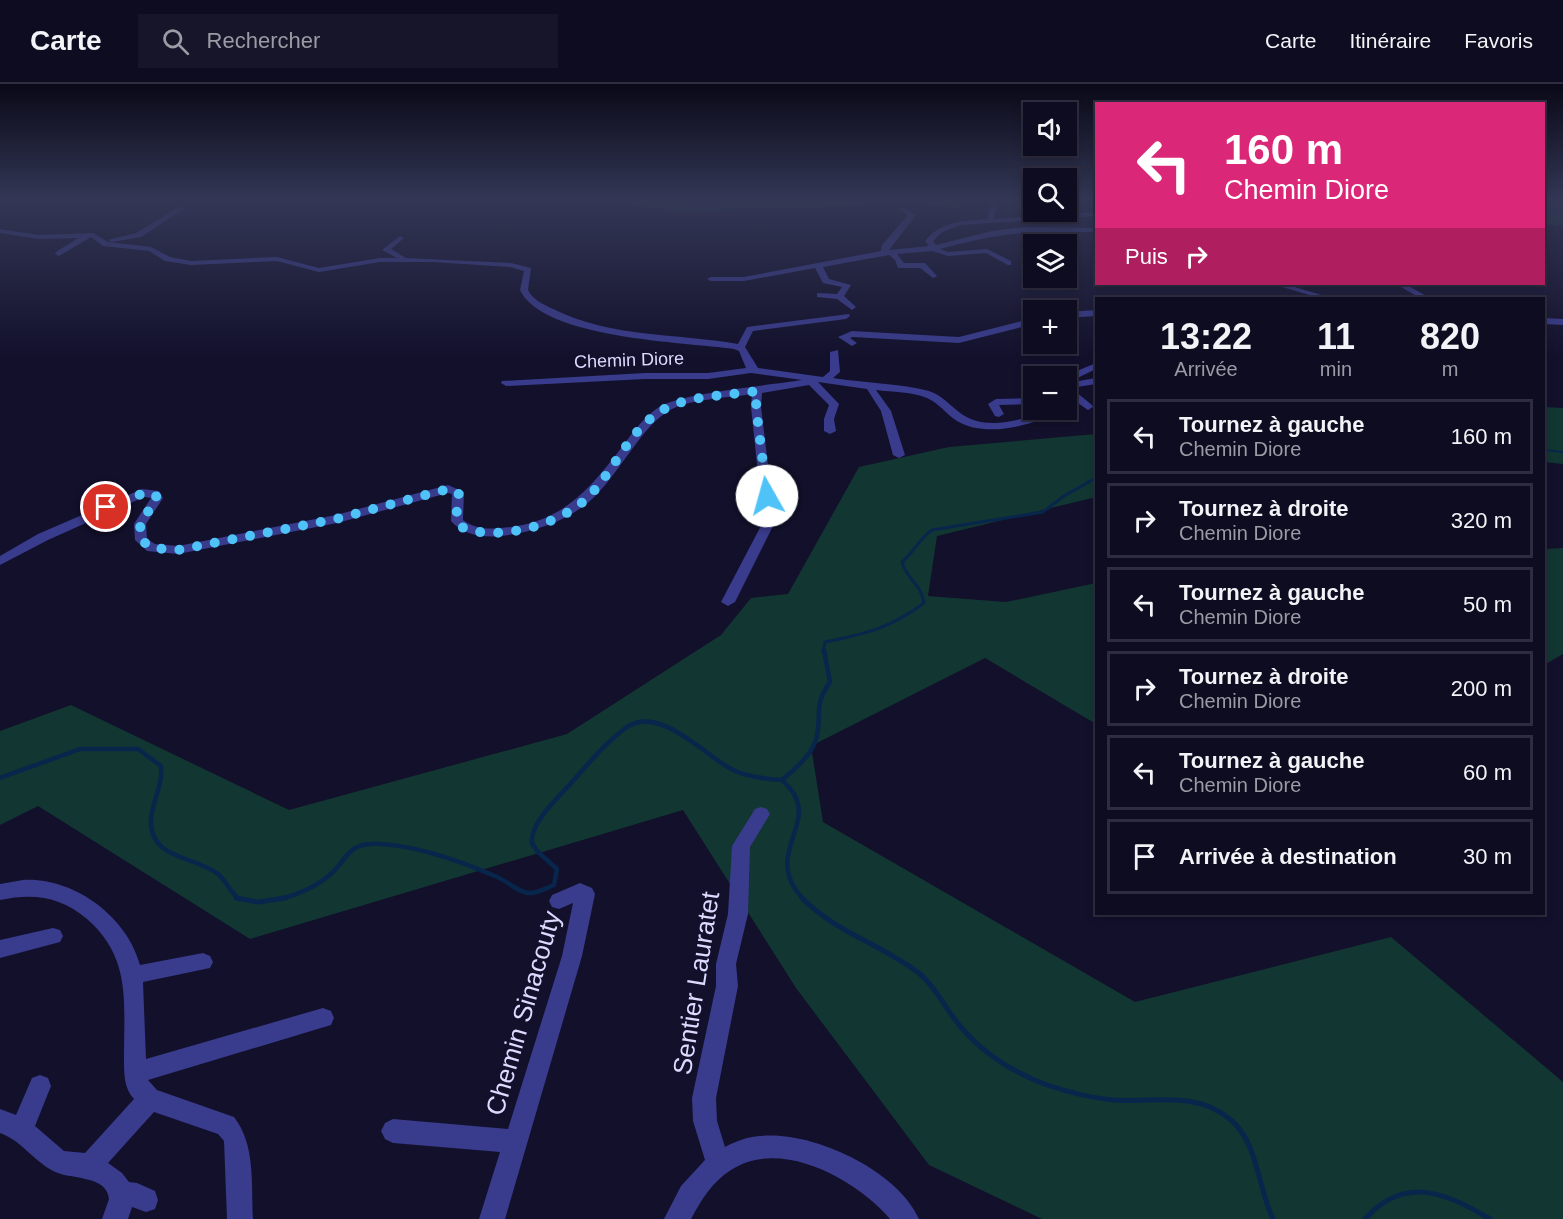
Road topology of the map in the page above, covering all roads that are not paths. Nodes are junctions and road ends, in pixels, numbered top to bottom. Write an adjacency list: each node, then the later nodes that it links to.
1 (160, 253): 10 (street)
2 (394, 253): 9 (street)
3 (441, 253): 9 (street)
4 (888, 253): 13 (street); 14 (street)
5 (938, 253): 12 (street)
6 (951, 253): 7 (street)
7 (966, 253)
8 (990, 253): 11 (street)
9 (402, 256): 10 (street)
10 (385, 260): 33 (street)
11 (1008, 263)
12 (947, 264)
13 (818, 266): 15 (street); 19 (street)
14 (933, 276)
15 (711, 279)
16 (1279, 285): 20 (street)
17 (1402, 285): 21 (street)
18 (820, 295): 19 (street)
19 (839, 297): 22 (street)
20 (1324, 297)
21 (1424, 297)
22 (852, 307)
23 (1095, 313): 24 (street)
24 (1077, 314)
25 (846, 315): 32 (street)
26 (745, 318): 32 (street)
27 (632, 320): 33 (street)
28 (1545, 321): 29 (street)
29 (1563, 322)
30 (1023, 324): 34 (street)
31 (868, 325): 34 (street)
32 (748, 331): 36 (street)
33 (622, 335): 36 (street)
34 (977, 337): 35 (street)
35 (852, 343)
36 (740, 348): 39 (street)
37 (835, 352): 41 (street)
38 (1095, 366): 40 (street)
39 (752, 370): 41 (street, Chemin Diore); 43 (street, Chemin Diore)
40 (1077, 375)
41 (819, 381): 44 (street); 46 (street); 53 (street)
42 (1095, 381): 45 (street)
43 (506, 383)
44 (873, 385): 52 (street); 55 (street)
45 (1077, 385)
46 (757, 391): 56 (street); 57 (street)
47 (1077, 398): 49 (street)
48 (1023, 401): 50 (street)
49 (1088, 408)
50 (999, 414)
51 (1029, 420): 52 (street)
52 (992, 424): 54 (street)
53 (830, 431)
54 (1003, 438)
55 (899, 455)
56 (0, 561)
57 (728, 602)
58 (761, 814): 72 (street, Sentier Lauratet)
59 (0, 892): 64 (street)
60 (559, 901): 71 (street, Chemin Sinacouty)
61 (53, 936): 62 (street)
62 (0, 949)
63 (203, 962): 64 (street)
64 (132, 975): 66 (street)
65 (323, 1018): 66 (street)
66 (135, 1073): 68 (street)
67 (40, 1086): 69 (street)
68 (150, 1099): 73 (street); 77 (street)
69 (5, 1123): 73 (street)
70 (393, 1131): 71 (street, Chemin Sinacouty)
71 (515, 1141): 78 (street, Chemin Sinacouty)
72 (718, 1164): 79 (street); 80 (street)
73 (90, 1165): 74 (street)
74 (122, 1194): 75 (street); 76 (street)
75 (146, 1200)
76 (115, 1219)
77 (240, 1219)
78 (492, 1219)
79 (677, 1219)
80 (906, 1219)

